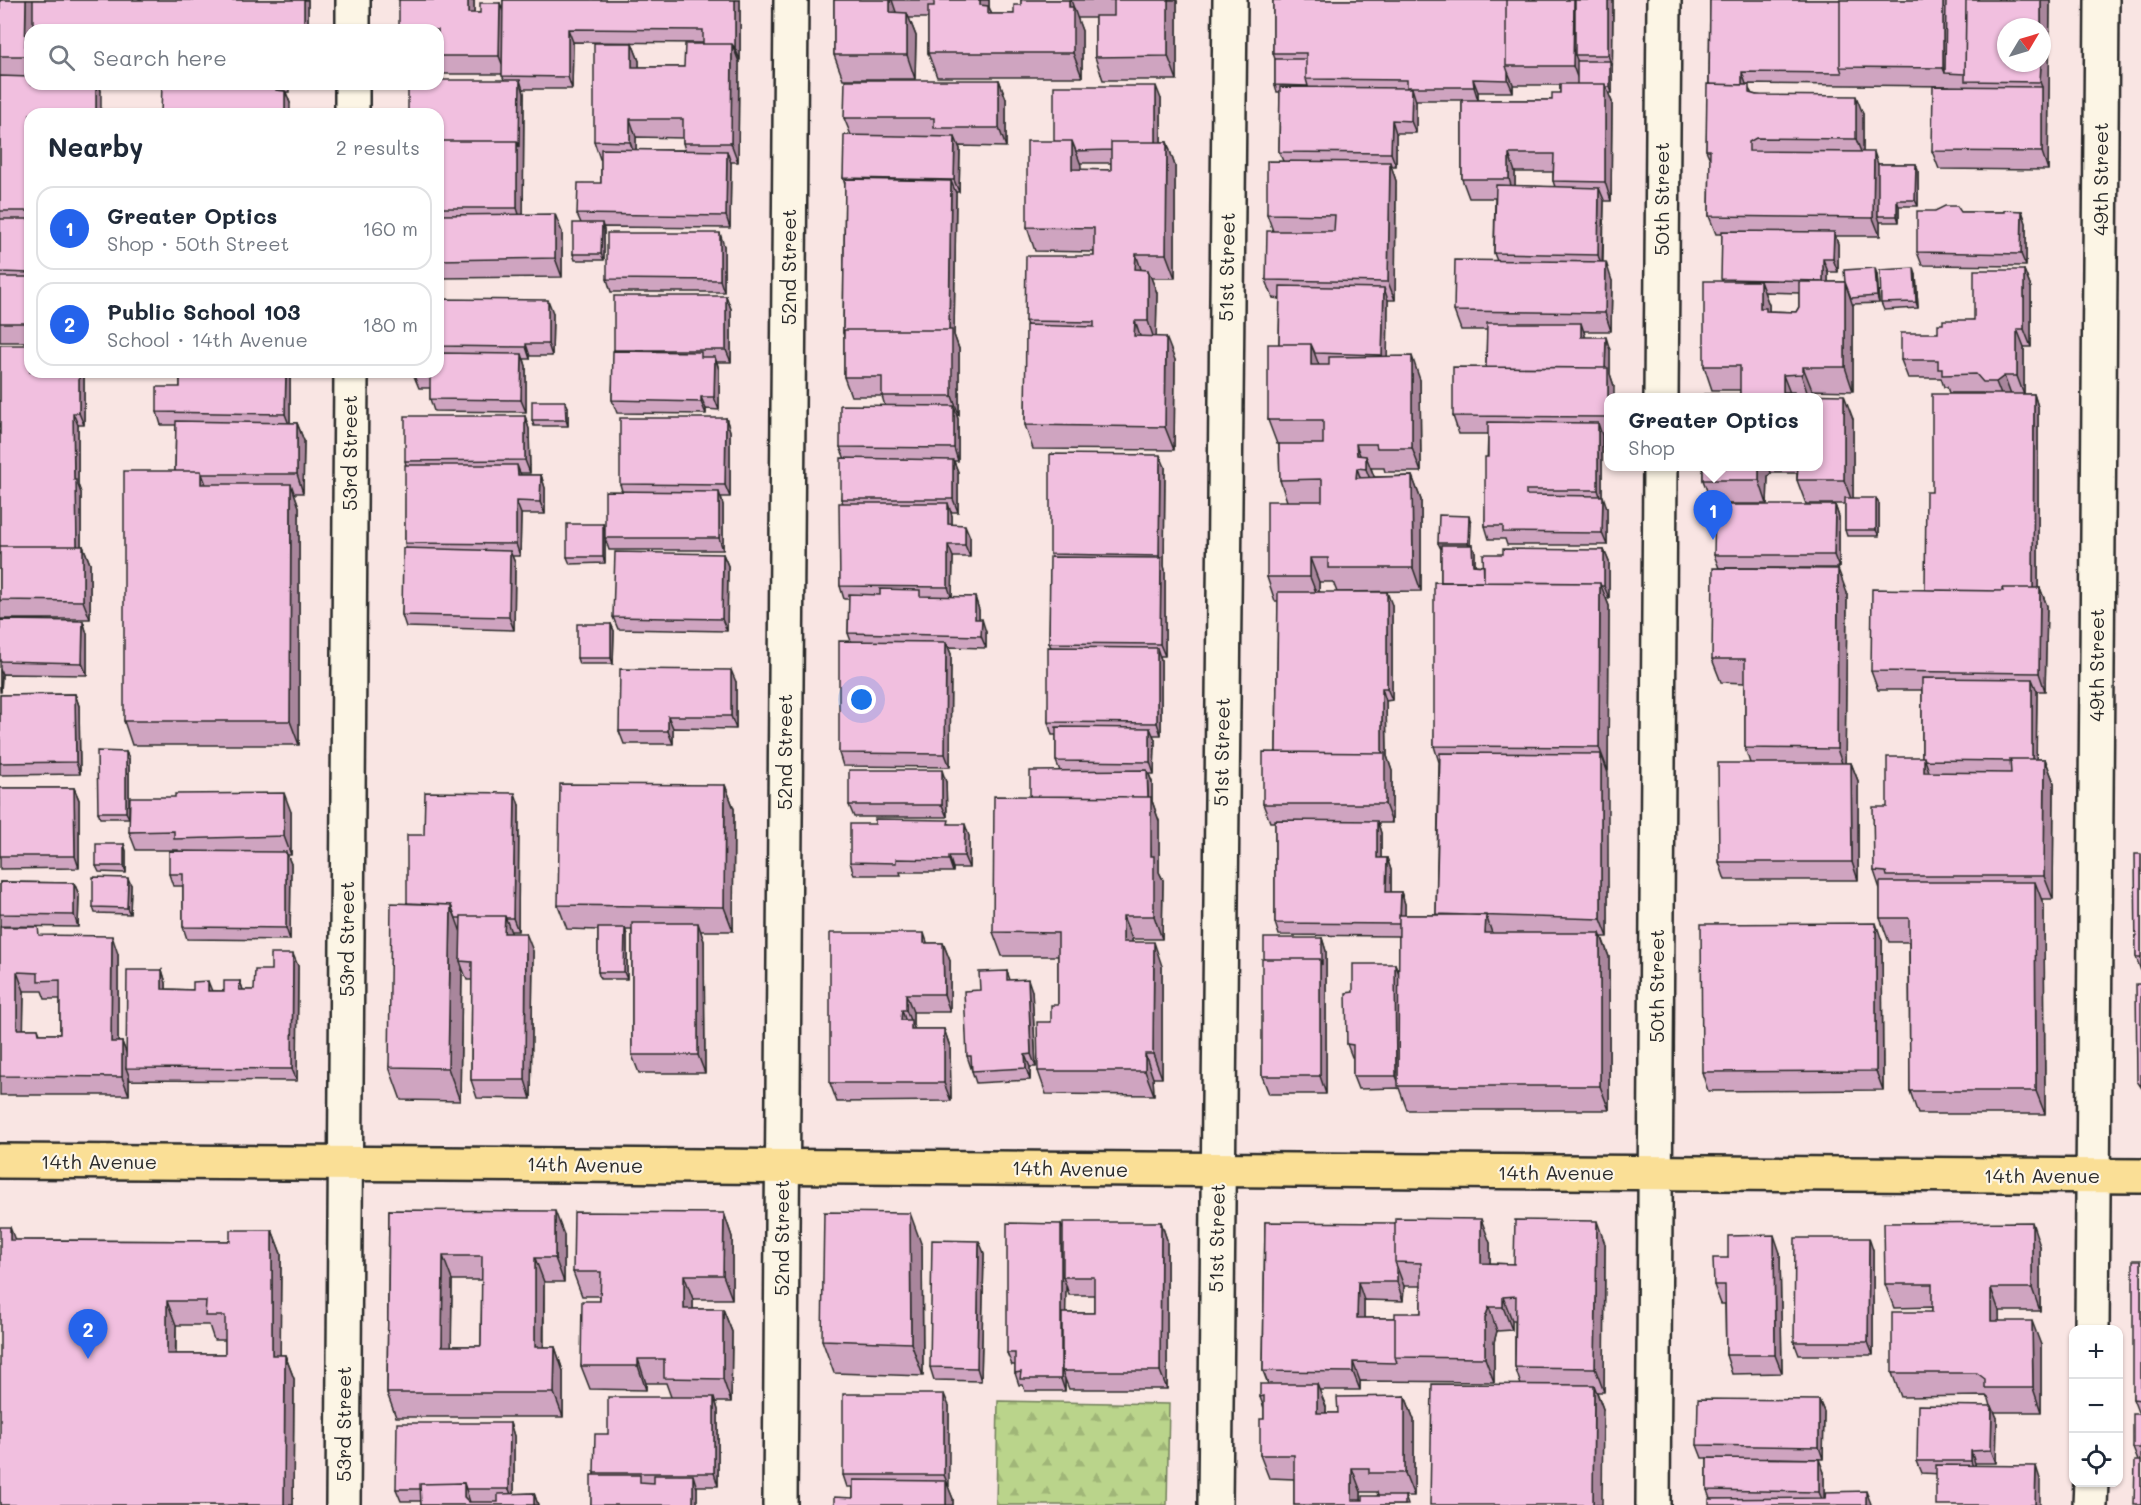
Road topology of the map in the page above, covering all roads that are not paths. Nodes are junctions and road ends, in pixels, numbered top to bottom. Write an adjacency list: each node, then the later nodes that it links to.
1 (353, 0): 6 (street)
2 (791, 0): 14 (street, 52nd Street)
3 (1230, 0): 15 (street, 51st Street)
4 (1664, 0): 10 (street, 50th Street)
5 (2102, 0): 17 (street, 49th Street)
6 (352, 24)
7 (352, 90): 8 (street)
8 (352, 108)
9 (351, 378): 13 (street, 53rd Street)
10 (1661, 393)
11 (1660, 471): 16 (street, 50th Street)
12 (0, 1161): 13 (main road, 14th Avenue)
13 (346, 1164): 14 (main road, 14th Avenue); 21 (street, 53rd Street)
14 (782, 1167): 15 (main road, 14th Avenue); 22 (street, 52nd Street)
15 (1218, 1171): 16 (main road, 14th Avenue); 23 (street, 51st Street)
16 (1656, 1173): 17 (main road, 14th Avenue); 24 (street, 50th Street)
17 (2093, 1176): 18 (main road, 14th Avenue); 19 (street, 49th Street)
18 (2141, 1176)
19 (2092, 1325)
20 (2091, 1487): 25 (street)
21 (344, 1505)
22 (780, 1505)
23 (1215, 1505)
24 (1653, 1505)
25 (2091, 1505)

